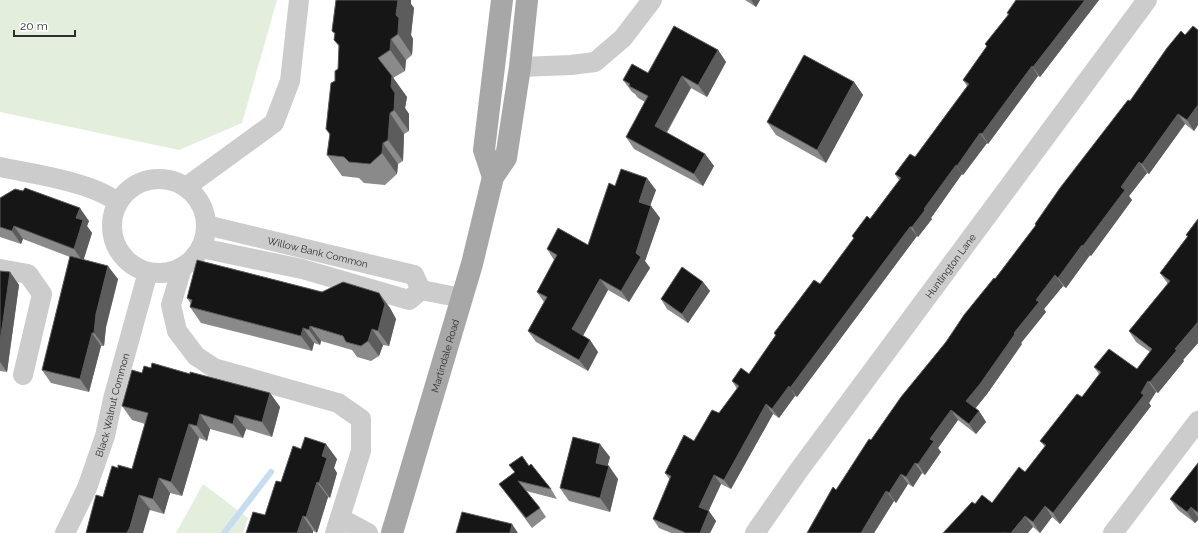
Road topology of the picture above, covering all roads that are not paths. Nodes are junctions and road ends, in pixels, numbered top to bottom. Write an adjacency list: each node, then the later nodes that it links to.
1 (299, 0): 9 (street)
2 (502, 0): 8 (main road, Martindale Road)
3 (527, 0): 6 (main road, Martindale Road)
4 (652, 0): 6 (street)
5 (1147, 0): 25 (street, Huntington Lane)
6 (520, 67): 8 (main road, Martindale Road)
7 (0, 167): 10 (street)
8 (492, 177): 17 (main road, Martindale Road)
9 (186, 187): 10 (street); 11 (street)
10 (118, 203): 15 (street)
11 (206, 224): 12 (street); 16 (street, Willow Bank Common)
12 (201, 248): 13 (street); 16 (street, Willow Bank Common)
13 (182, 268): 15 (street); 20 (street)
14 (0, 269): 18 (street)
15 (148, 272): 22 (street, Black Walnut Common)
16 (421, 290): 17 (street)
17 (462, 298): 24 (main road, Martindale Road)
18 (23, 374)
19 (1198, 421): 21 (street)
20 (338, 526): 23 (street)
21 (1116, 532)
22 (64, 533)
23 (368, 533)
24 (392, 533)
25 (755, 533)

